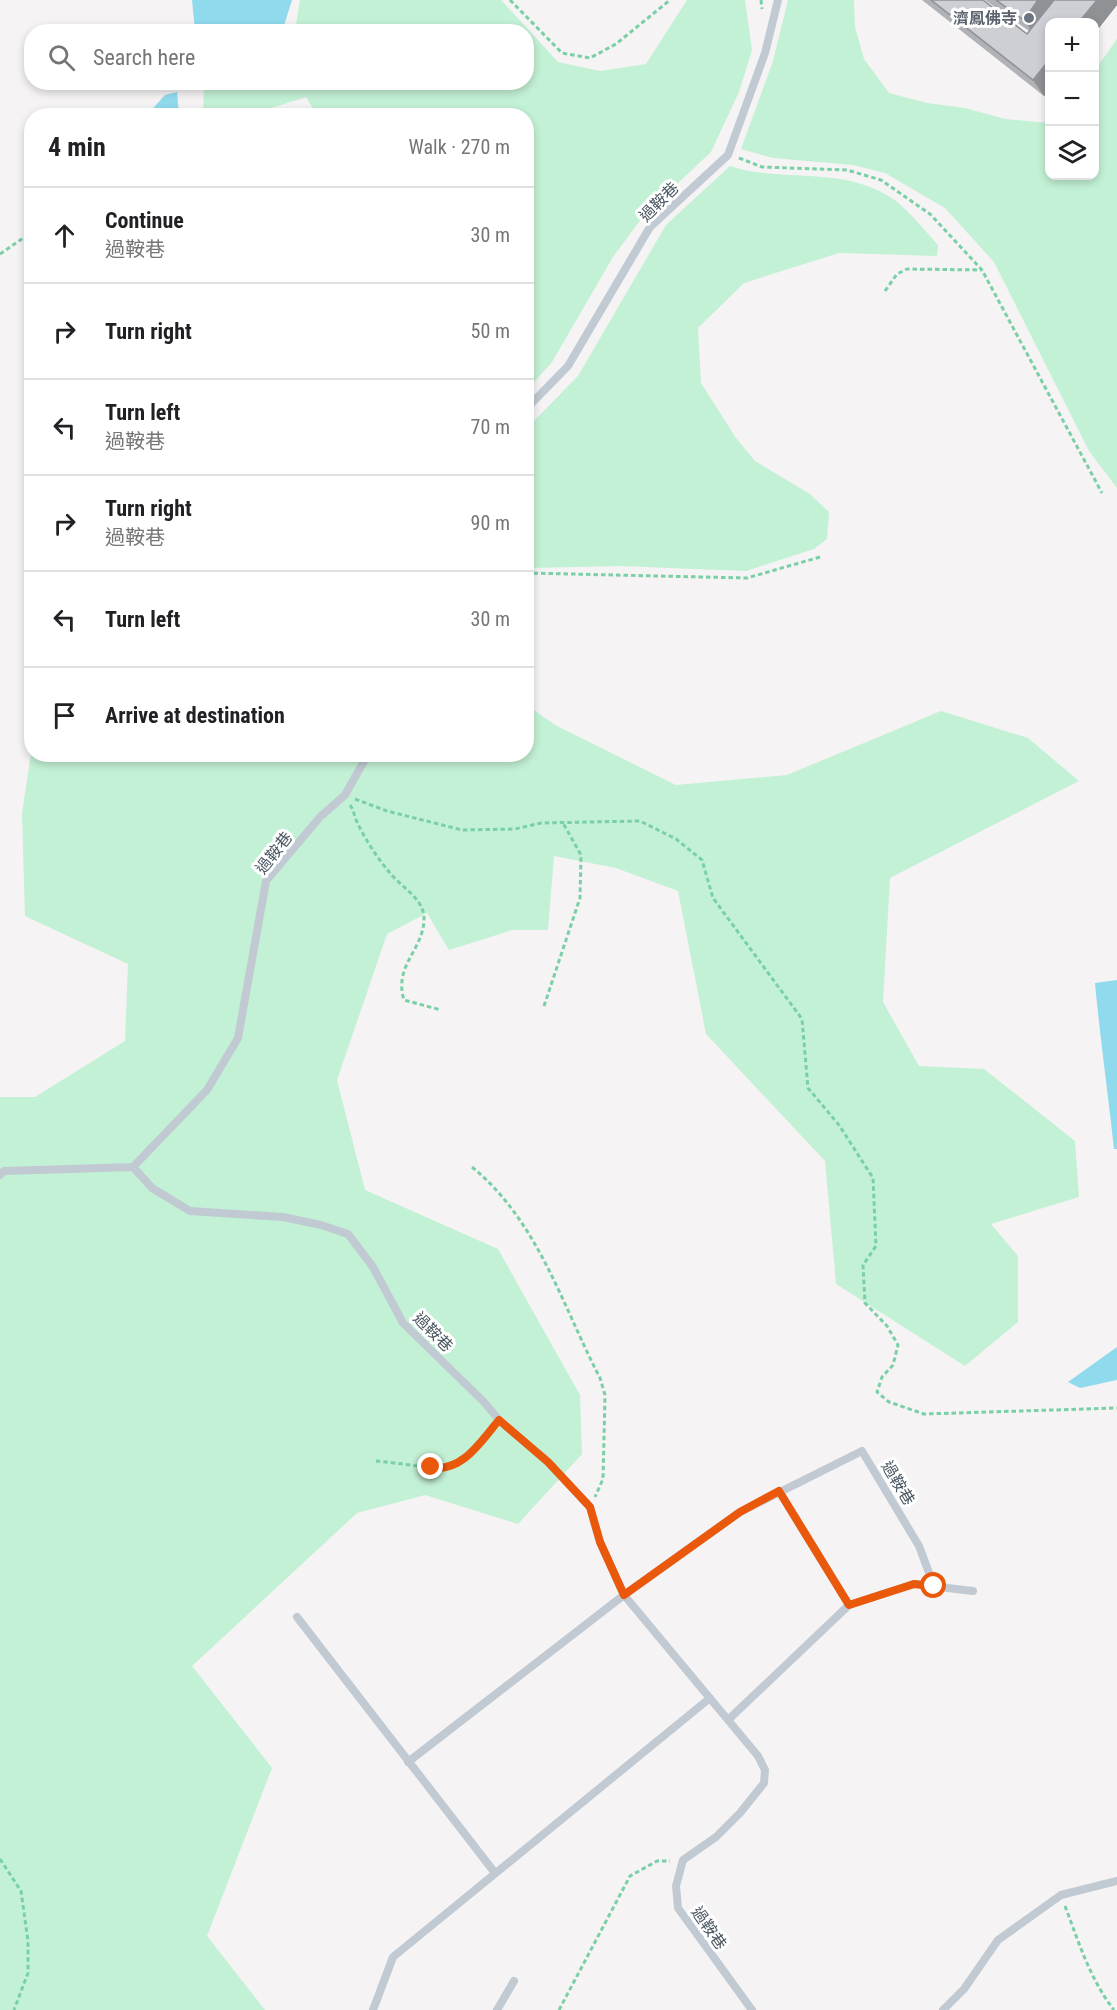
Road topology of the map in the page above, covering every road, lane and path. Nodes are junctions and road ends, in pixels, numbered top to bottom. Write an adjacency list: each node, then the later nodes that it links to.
1 (510, 0): 5 (path)
2 (670, 0): 4 (path)
3 (778, 0): 6 (lane, 過鞍巷)
4 (534, 24)
5 (534, 24)
6 (728, 155): 9 (path); 11 (lane, 過鞍巷)
7 (24, 238): 8 (path)
8 (0, 254)
9 (982, 270): 10 (path); 12 (path)
10 (885, 291)
11 (534, 402)
12 (1102, 493)
13 (820, 557): 14 (path)
14 (534, 573)
15 (364, 762): 16 (lane, 過鞍巷)
16 (345, 795): 17 (path); 19 (path); 20 (lane, 過鞍巷)
17 (563, 823): 18 (path); 23 (path)
18 (544, 1006)
19 (441, 1010)
20 (133, 1167): 22 (lane); 24 (lane, 過鞍巷)
21 (472, 1167): 27 (path)
22 (0, 1174)
23 (1117, 1408)
24 (499, 1420): 25 (path); 27 (lane, 過鞍巷)
25 (376, 1461)
26 (779, 1491): 28 (lane, 過鞍巷); 30 (lane, 過鞍巷); 31 (lane)
27 (590, 1507): 30 (lane, 過鞍巷)
28 (934, 1586): 29 (lane); 31 (lane)
29 (972, 1591)
30 (624, 1595): 33 (lane, 過鞍巷); 35 (lane, 過鞍巷)
31 (849, 1605): 34 (lane)
32 (297, 1617): 35 (lane)
33 (710, 1698): 34 (lane, 過鞍巷); 38 (lane)
34 (728, 1720): 37 (lane, 過鞍巷)
35 (408, 1762): 38 (lane)
36 (0, 1859): 42 (path)
37 (684, 1860): 45 (path); 46 (lane, 過鞍巷)
38 (495, 1873): 43 (lane)
39 (1117, 1881): 40 (lane)
40 (1061, 1895): 47 (lane); 48 (path)
41 (514, 1981): 44 (lane)
42 (14, 2010)
43 (373, 2010)
44 (497, 2010)
45 (558, 2010)
46 (752, 2010)
47 (943, 2010)
48 (1114, 2010)

